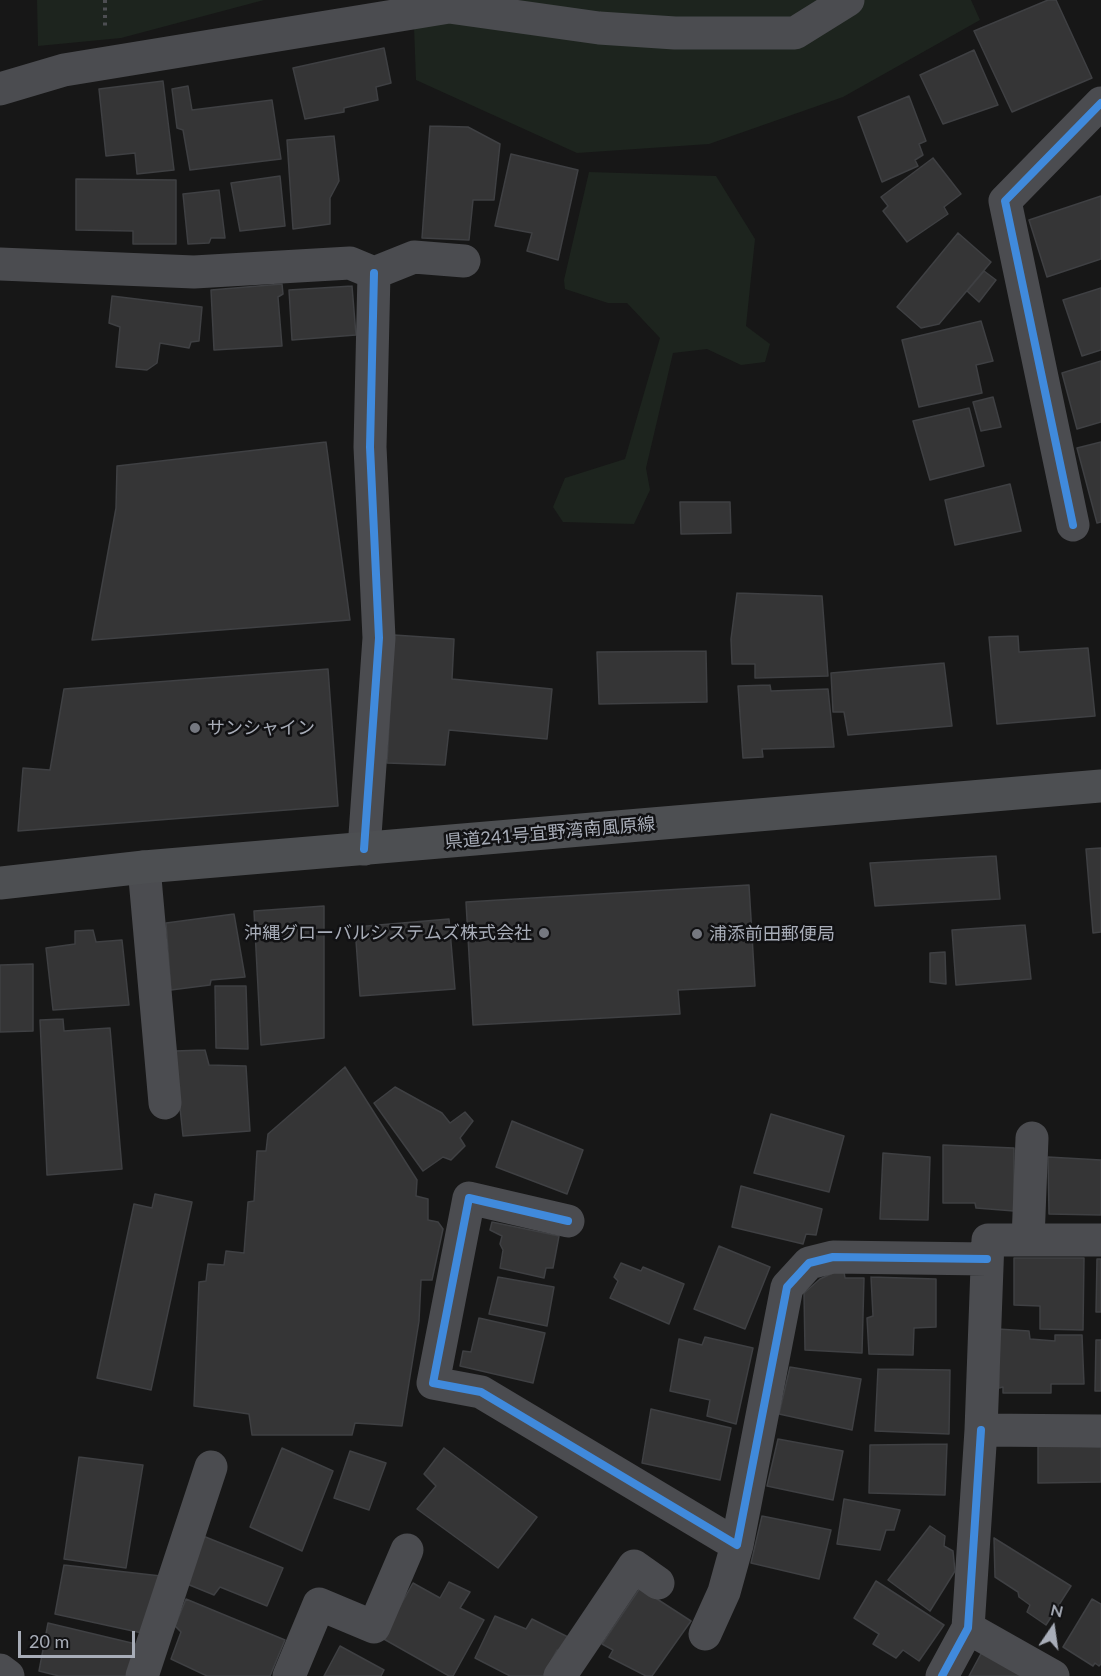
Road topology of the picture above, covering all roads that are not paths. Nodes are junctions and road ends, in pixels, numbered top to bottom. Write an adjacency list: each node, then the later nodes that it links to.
1 (848, 0): 2 (street)
2 (0, 89)
3 (1101, 103): 7 (street)
4 (464, 261): 6 (street)
5 (0, 264): 6 (street)
6 (374, 273): 9 (street)
7 (1073, 525)
8 (1101, 786): 9 (main road, 県道241号宜野湾南風原線)
9 (364, 849): 10 (main road, 県道241号宜野湾南風原線)
10 (144, 867): 11 (main road, 県道241号宜野湾南風原線); 12 (street)
11 (0, 883)
12 (165, 1103)
13 (1032, 1138): 15 (street)
14 (568, 1221): 21 (street)
15 (1028, 1240): 16 (street); 17 (street)
16 (1101, 1240)
17 (987, 1259): 18 (street); 21 (street)
18 (981, 1430): 19 (street); 24 (street)
19 (1101, 1431)
20 (211, 1467): 28 (street)
21 (737, 1545): 25 (street)
22 (406, 1550): 29 (street)
23 (658, 1583): 30 (street)
24 (968, 1628): 31 (street); 32 (street)
25 (705, 1634)
26 (0, 1671): 27 (street)
27 (8, 1676)
28 (142, 1676)
29 (289, 1676)
30 (560, 1676)
31 (942, 1676)
32 (1053, 1676)

